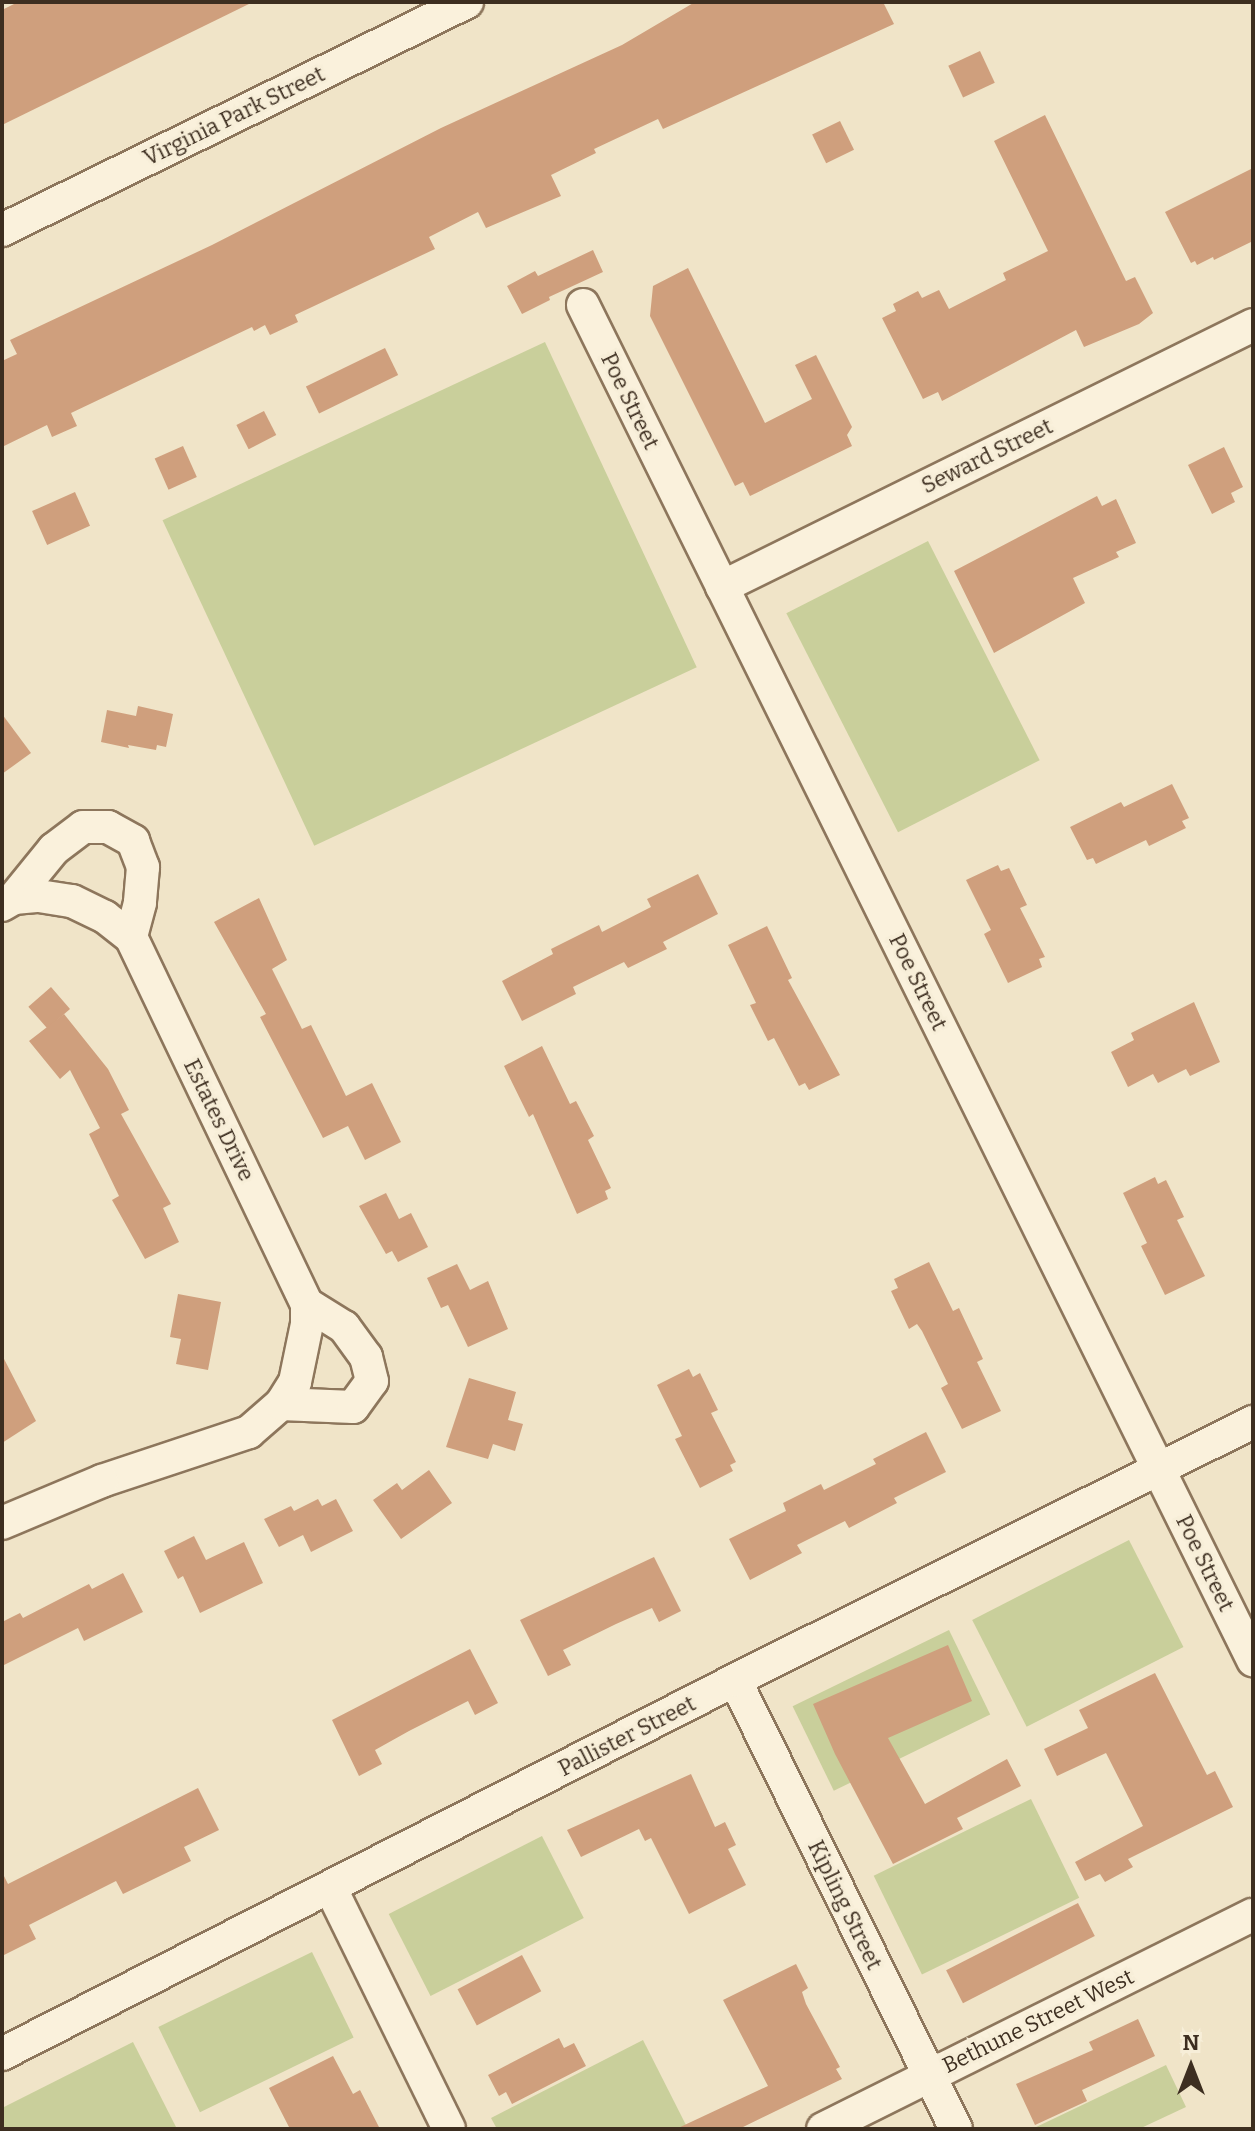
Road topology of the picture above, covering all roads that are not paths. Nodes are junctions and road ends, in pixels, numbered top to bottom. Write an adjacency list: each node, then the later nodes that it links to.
1 (467, 2): 2 (street, Virginia Park Street)
2 (2, 230)
3 (583, 305): 5 (street, Poe Street)
4 (1253, 325): 5 (street, Seward Street)
5 (722, 587): 11 (street, Poe Street)
6 (8, 902): 7 (street, Estates Drive); 7 (street, Estates Drive)
7 (131, 937): 8 (street, Estates Drive)
8 (307, 1304): 9 (street, Estates Drive); 9 (street)
9 (281, 1404): 12 (street, Estates Drive)
10 (1253, 1422): 11 (street, Pallister Street)
11 (1159, 1471): 13 (street, Poe Street); 14 (street, Pallister Street)
12 (2, 1523)
13 (1253, 1660)
14 (735, 1680): 15 (street, Pallister Street); 18 (street, Kipling Street)
15 (331, 1889): 17 (street, Pallister Street); 19 (street)
16 (1253, 1915): 18 (street, Bethune Street West)
17 (2, 2054)
18 (929, 2075): 20 (street, Bethune Street West); 21 (street, Kipling Street)
19 (449, 2129)
20 (823, 2129)
21 (956, 2129)

